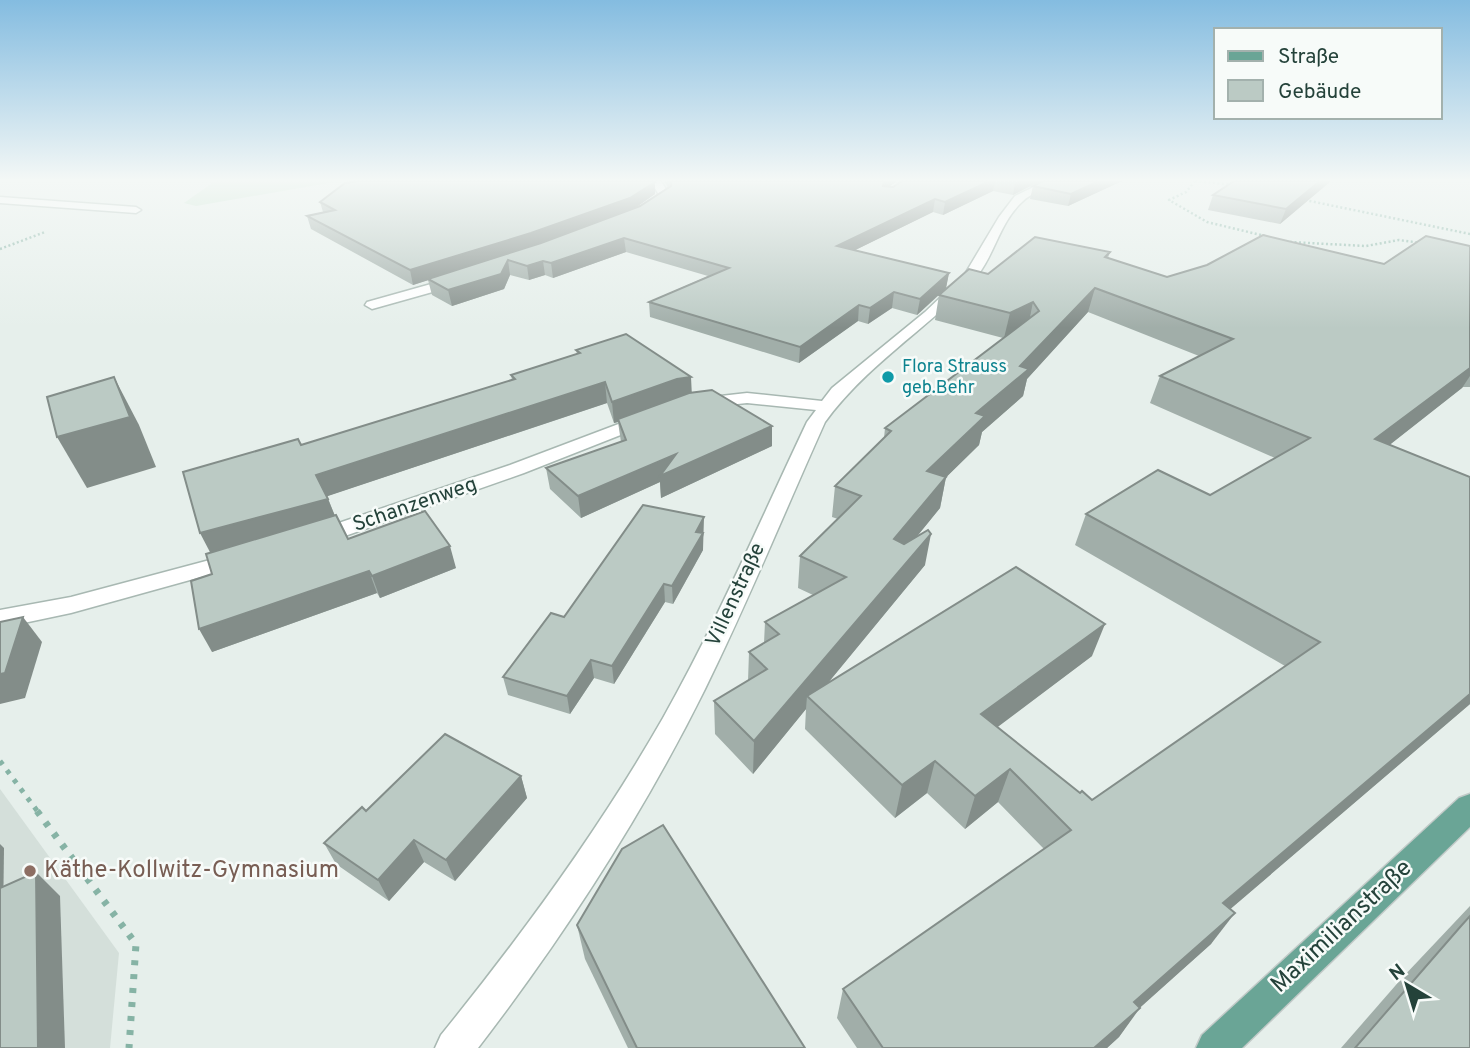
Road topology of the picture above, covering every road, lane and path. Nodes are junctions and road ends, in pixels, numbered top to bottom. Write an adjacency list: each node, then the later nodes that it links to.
1 (997, 230): 11 (street, Villenstraße)
2 (1239, 230): 5 (path)
3 (1450, 230): 4 (path)
4 (1470, 234)
5 (1268, 237)
6 (1280, 239): 7 (path)
7 (1432, 244)
8 (467, 277): 9 (street)
9 (372, 305)
10 (685, 406): 11 (street)
11 (826, 407): 19 (street, Villenstraße)
12 (659, 414): 13 (street, Schanzenweg)
13 (292, 545)
14 (256, 554): 15 (street)
15 (0, 619)
16 (0, 761): 18 (path)
17 (1470, 807): 20 (main road, Maximilianstraße)
18 (129, 1048)
19 (454, 1048)
20 (1215, 1048)

